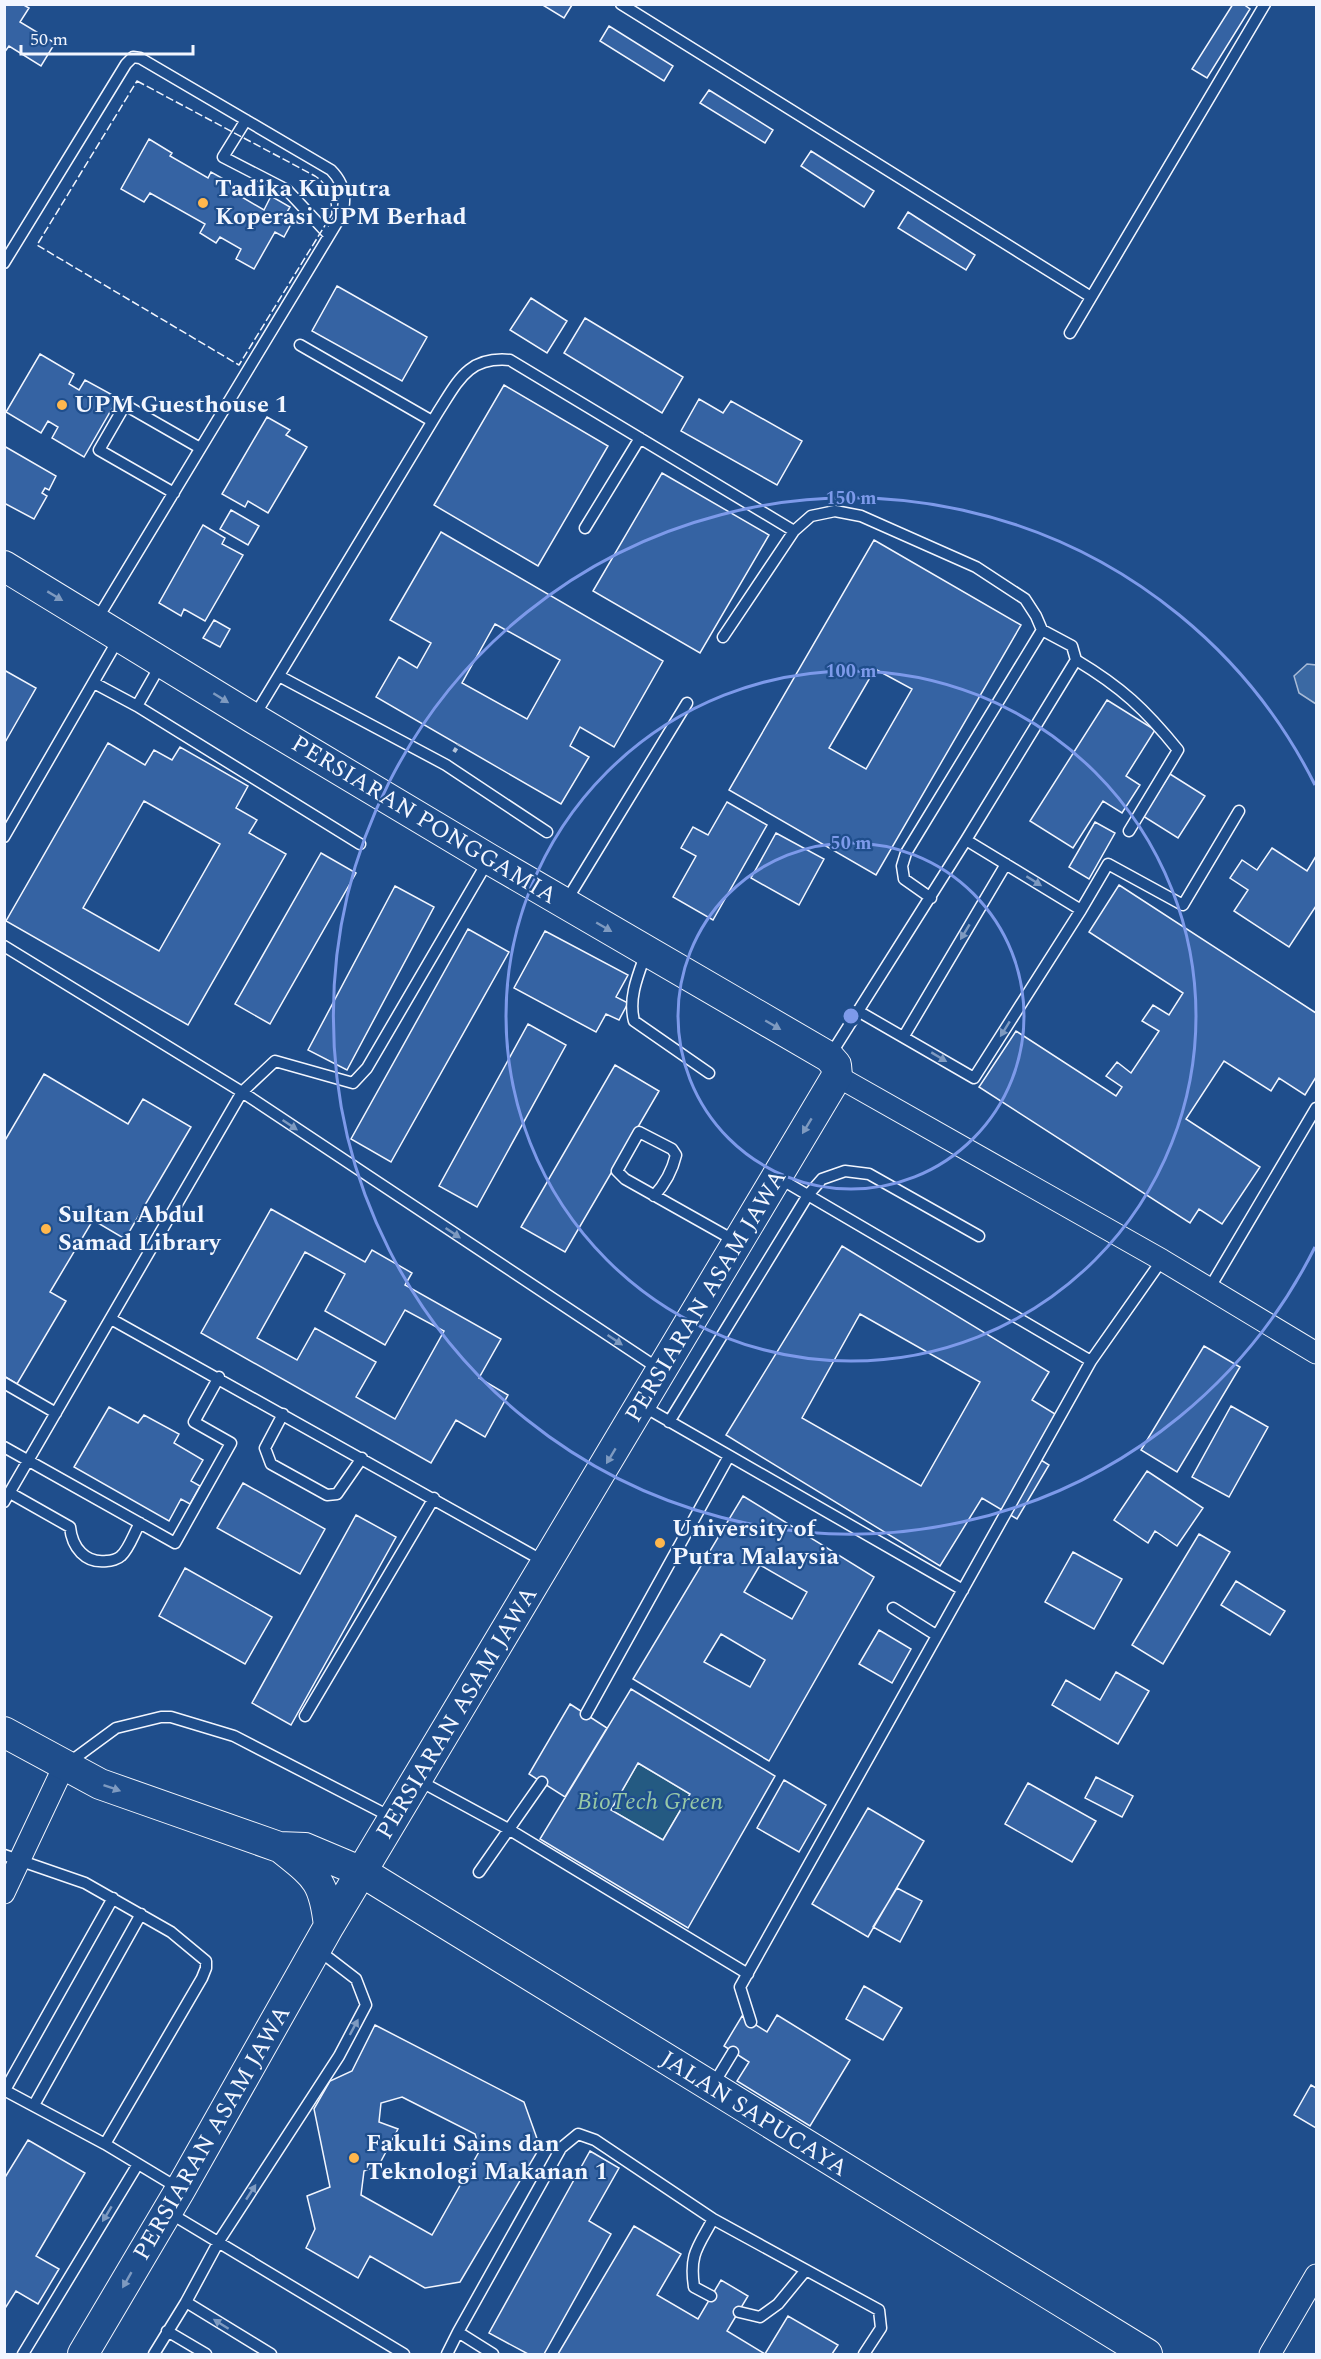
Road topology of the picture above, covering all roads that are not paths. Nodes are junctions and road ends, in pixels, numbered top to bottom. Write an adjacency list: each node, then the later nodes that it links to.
1 (621, 4): 6 (lane)
2 (1265, 4): 6 (lane)
3 (246, 120): 4 (lane); 4 (lane); 5 (lane)
4 (329, 235): 11 (lane)
5 (4, 263)
6 (1092, 297): 7 (lane)
7 (1070, 333)
8 (300, 345): 9 (lane)
9 (432, 421): 10 (lane); 21 (lane)
10 (640, 438): 13 (lane); 14 (lane)
11 (200, 448): 12 (lane); 12 (lane)
12 (174, 493): 16 (lane)
13 (585, 528)
14 (794, 531): 17 (lane); 18 (lane)
15 (4, 566): 16 (street, PERSIARAN PONGGAMIA, one-way to 16)
16 (108, 628): 20 (street, PERSIARAN PONGGAMIA); 22 (lane)
17 (1042, 630): 19 (lane); 34 (lane)
18 (723, 637)
19 (1076, 660): 27 (lane); 30 (lane)
20 (163, 661): 24 (lane); 25 (street, PERSIARAN PONGGAMIA, one-way to 25)
21 (279, 676): 25 (lane); 28 (lane)
22 (94, 683): 24 (lane); 29 (lane)
23 (687, 703): 35 (lane)
24 (137, 706): 31 (lane)
25 (253, 718): 32 (street, PERSIARAN PONGGAMIA)
26 (1239, 811): 36 (lane)
27 (1129, 831)
28 (548, 832)
29 (4, 837)
30 (966, 840): 33 (lane); 34 (lane)
31 (360, 844)
32 (489, 859): 35 (street, PERSIARAN PONGGAMIA); 43 (lane)
33 (1006, 864): 36 (lane, one-way to 36); 40 (lane, one-way to 40)
34 (931, 898): 39 (lane)
35 (565, 904): 38 (street, PERSIARAN PONGGAMIA, one-way to 38)
36 (1080, 910): 40 (lane)
37 (4, 946): 43 (lane)
38 (647, 952): 41 (street, PERSIARAN PONGGAMIA, one-way to 41); 42 (lane)
39 (858, 1011): 40 (lane); 41 (lane)
40 (904, 1036)
41 (833, 1066): 45 (street, PERSIARAN ASAM JAWA, one-way to 45); 50 (street)
42 (709, 1073)
43 (242, 1092): 52 (lane); 55 (lane, one-way to 55)
44 (1317, 1108): 51 (lane)
45 (777, 1177): 46 (lane); 49 (street, PERSIARAN ASAM JAWA)
46 (808, 1195): 48 (lane); 54 (lane); 61 (lane)
47 (654, 1196): 47 (lane); 49 (lane)
48 (979, 1236)
49 (738, 1242): 55 (street, PERSIARAN ASAM JAWA)
50 (1162, 1260): 51 (street); 54 (lane)
51 (1209, 1289): 53 (street)
52 (111, 1319): 56 (lane); 59 (lane)
53 (1317, 1353)
54 (1091, 1361): 70 (lane)
55 (661, 1371): 58 (street, PERSIARAN ASAM JAWA)
56 (219, 1377): 60 (lane); 68 (lane)
57 (4, 1383): 59 (lane)
58 (640, 1405): 61 (lane); 69 (street, PERSIARAN ASAM JAWA, one-way to 69)
59 (56, 1413): 65 (lane)
60 (283, 1414): 64 (lane); 64 (lane)
61 (669, 1422): 63 (lane)
62 (4, 1447): 65 (lane)
63 (729, 1456): 70 (lane); 73 (lane)
64 (362, 1458): 67 (lane)
65 (28, 1461): 66 (lane); 68 (lane)
66 (7, 1498): 68 (lane)
67 (434, 1498): 69 (lane); 74 (lane)
68 (140, 1523)
69 (547, 1563): 77 (street, PERSIARAN ASAM JAWA)
70 (963, 1590): 72 (lane)
71 (893, 1608): 72 (lane)
72 (936, 1635): 89 (lane)
73 (586, 1714)
74 (305, 1716)
75 (4, 1732): 76 (street)
76 (64, 1766): 79 (lane); 81 (street, one-way to 81); 82 (street)
77 (417, 1779): 79 (street, PERSIARAN ASAM JAWA); 80 (lane)
78 (542, 1782): 80 (lane)
79 (394, 1818): 83 (street, PERSIARAN ASAM JAWA)
80 (510, 1830): 84 (lane); 89 (lane)
81 (279, 1846): 83 (street, JALAN SAPUCAYA); 88 (street)
82 (12, 1858): 85 (street); 86 (lane)
83 (362, 1872): 88 (street, PERSIARAN ASAM JAWA); 92 (street, JALAN SAPUCAYA)
84 (479, 1872)
85 (4, 1893)
86 (113, 1899): 87 (lane); 93 (lane)
87 (141, 1914): 94 (lane); 95 (lane)
88 (323, 1937): 97 (street, PERSIARAN ASAM JAWA); 99 (lane, one-way to 88)
89 (748, 1974): 90 (lane)
90 (752, 2022)
91 (733, 2052): 92 (lane)
92 (711, 2088): 116 (street, JALAN SAPUCAYA)
93 (5, 2090): 94 (lane)
94 (34, 2105): 95 (lane)
95 (105, 2144): 96 (lane)
96 (138, 2164): 97 (lane); 108 (lane, one-way to 108)
97 (174, 2201): 99 (lane); 107 (street, PERSIARAN ASAM JAWA, one-way to 107)
98 (713, 2219): 100 (lane); 102 (lane); 106 (lane)
99 (219, 2241): 103 (lane); 112 (lane)
100 (806, 2270): 104 (lane); 115 (lane)
101 (1317, 2275): 117 (street)
102 (711, 2296)
103 (186, 2302): 105 (lane); 111 (lane, one-way to 103)
104 (739, 2312)
105 (167, 2331): 109 (lane); 110 (lane)
106 (458, 2332): 113 (lane); 114 (lane)
107 (87, 2353)
108 (23, 2355)
109 (154, 2355)
110 (206, 2355)
111 (271, 2355)
112 (404, 2355)
113 (447, 2355)
114 (493, 2355)
115 (864, 2355)
116 (1147, 2355)
117 (1270, 2355)

